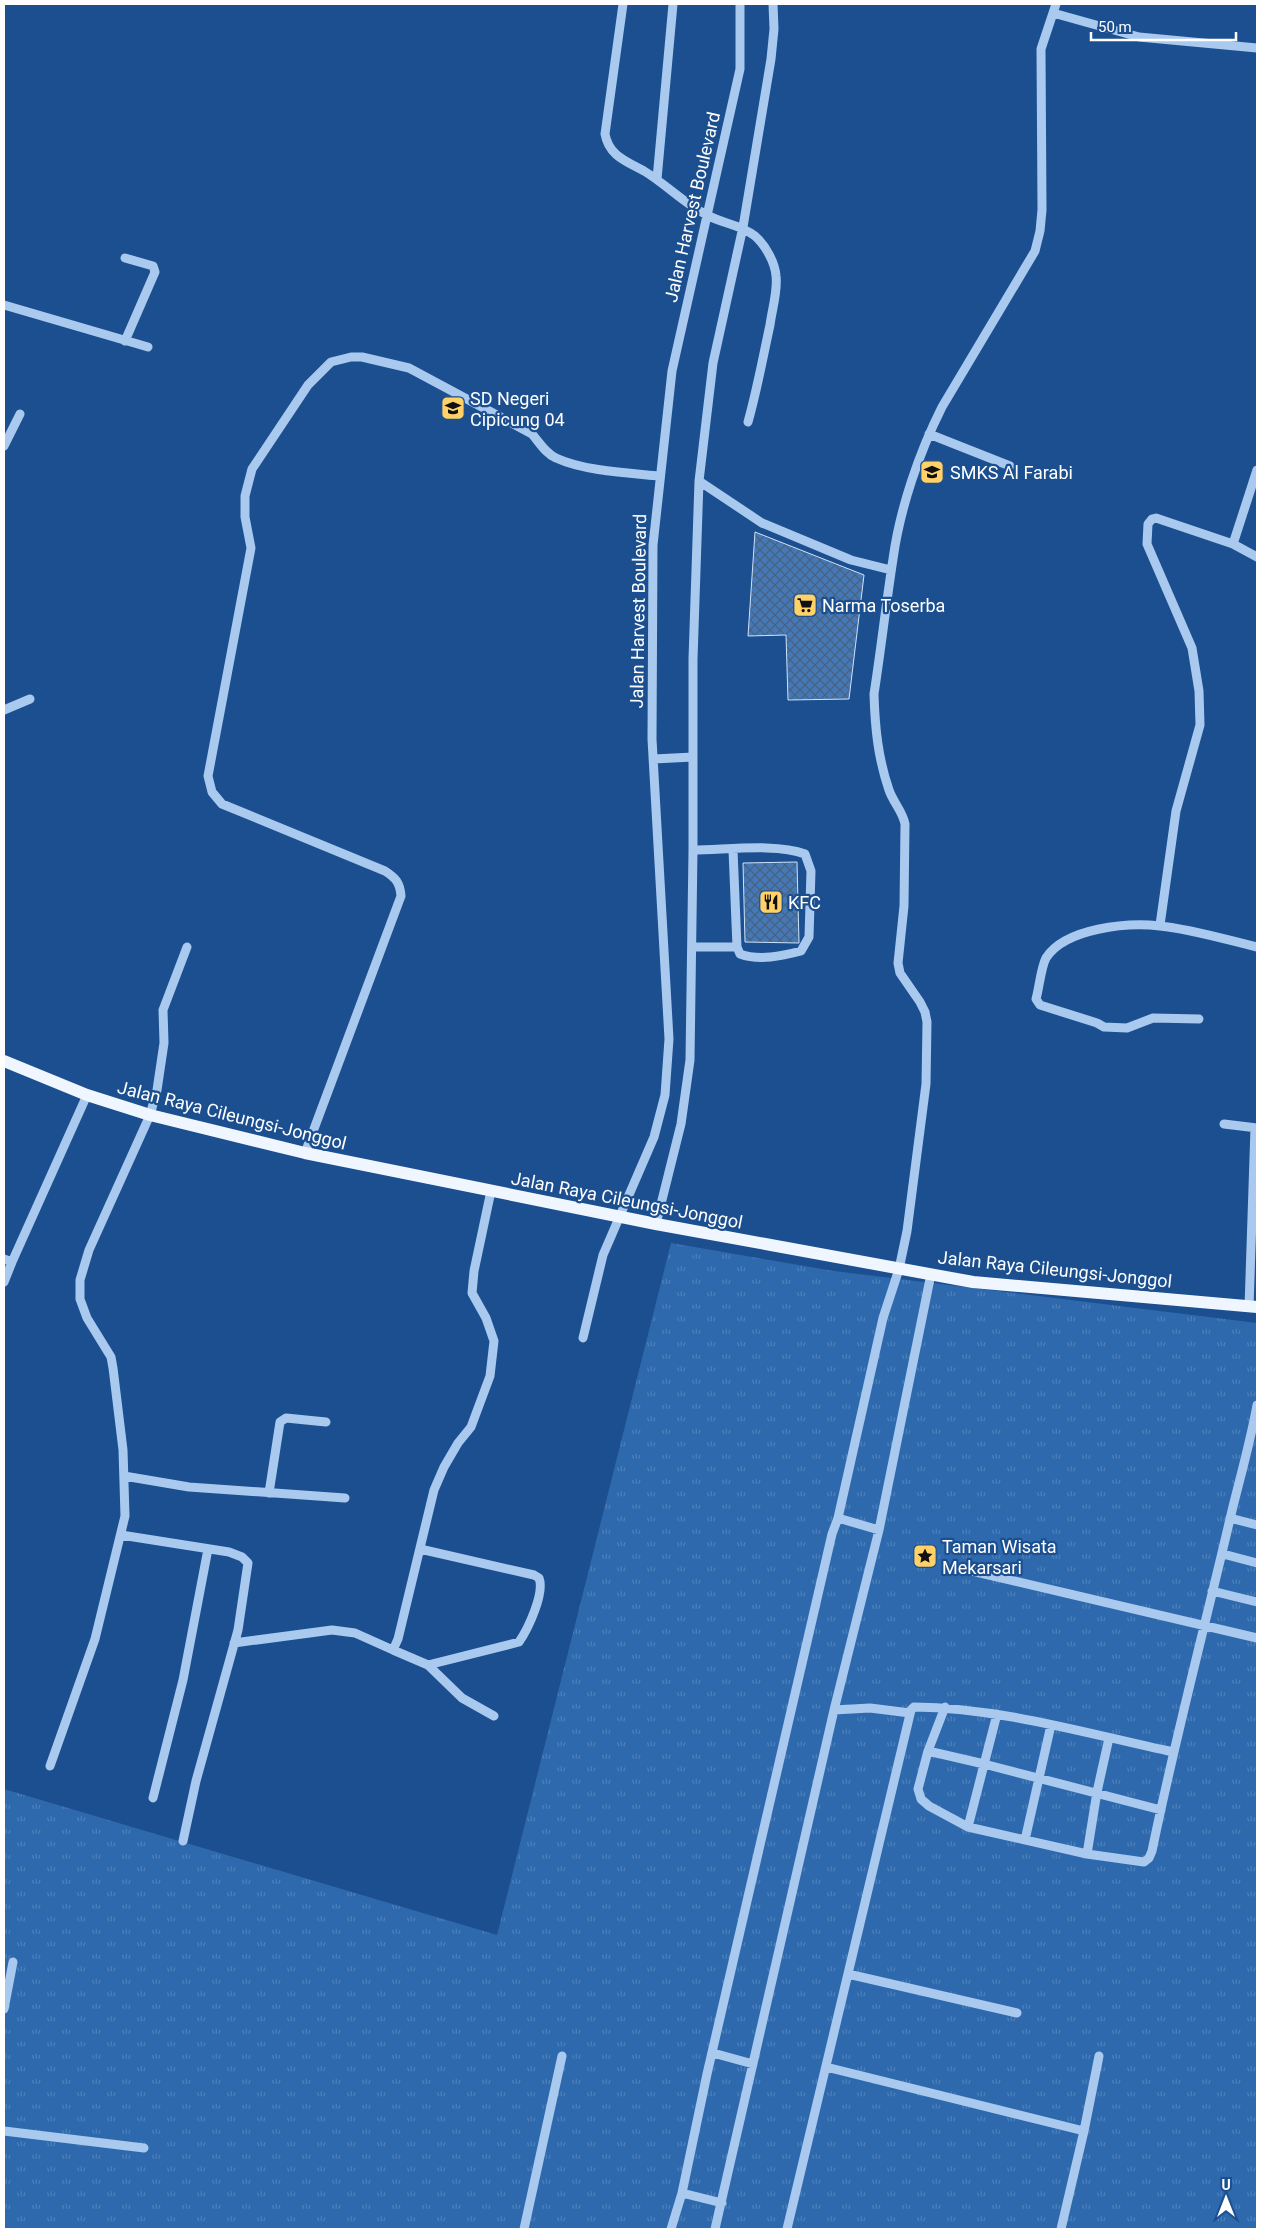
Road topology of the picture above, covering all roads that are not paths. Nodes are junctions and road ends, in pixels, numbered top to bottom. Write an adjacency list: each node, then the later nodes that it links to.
1 (623, 4): 8 (street)
2 (672, 4): 8 (street)
3 (740, 4): 9 (street, Jalan Harvest Boulevard)
4 (773, 4): 10 (street)
5 (1056, 4): 6 (street)
6 (1053, 14): 7 (street); 17 (street)
7 (1257, 48)
8 (657, 179): 9 (street)
9 (707, 215): 10 (street); 21 (street, Jalan Harvest Boulevard)
10 (743, 227): 16 (street); 22 (street)
11 (125, 258): 13 (street)
12 (4, 305): 13 (street)
13 (125, 341): 14 (street)
14 (148, 347)
15 (20, 414): 18 (street)
16 (748, 422)
17 (929, 434): 19 (street); 25 (street)
18 (4, 446)
19 (1010, 466)
20 (1257, 470): 23 (street)
21 (659, 476): 29 (street, Jalan Harvest Boulevard); 43 (street)
22 (699, 481): 25 (street); 28 (street)
23 (1232, 544): 24 (street); 32 (street)
24 (1257, 557)
25 (891, 570): 48 (street)
26 (30, 699): 27 (street)
27 (4, 710)
28 (692, 757): 29 (street); 30 (street)
29 (654, 758): 45 (street, Jalan Harvest Boulevard)
30 (693, 850): 31 (street); 34 (street)
31 (733, 850): 35 (street); 35 (street)
32 (1160, 926): 36 (street); 37 (street)
33 (187, 947): 40 (street)
34 (692, 947): 35 (street); 46 (street)
35 (737, 947)
36 (1257, 947)
37 (1199, 1019)
38 (4, 1061): 39 (main road, Jalan Raya Cileungsi-Jonggol)
39 (87, 1095): 40 (main road, Jalan Raya Cileungsi-Jonggol); 47 (street)
40 (150, 1115): 43 (main road, Jalan Raya Cileungsi-Jonggol); 56 (street)
41 (1224, 1124): 42 (street)
42 (1256, 1128): 51 (street)
43 (305, 1154): 44 (main road, Jalan Raya Cileungsi-Jonggol)
44 (491, 1190): 45 (main road, Jalan Raya Cileungsi-Jonggol); 65 (street)
45 (618, 1217): 46 (main road, Jalan Raya Cileungsi-Jonggol); 52 (street, Jalan Harvest Boulevard)
46 (656, 1224): 48 (main road, Jalan Raya Cileungsi-Jonggol)
47 (8, 1261): 50 (street)
48 (898, 1269): 49 (main road, Jalan Raya Cileungsi-Jonggol); 59 (street)
49 (931, 1274): 51 (main road, Jalan Raya Cileungsi-Jonggol); 62 (street)
50 (4, 1282)
51 (1253, 1307)
52 (583, 1338)
53 (1257, 1405): 55 (street)
54 (326, 1422): 57 (street)
55 (1253, 1451): 60 (street)
56 (124, 1476): 57 (street); 63 (street)
57 (269, 1493): 58 (street)
58 (345, 1498)
59 (838, 1518): 62 (street); 99 (street)
60 (1230, 1518): 61 (street); 66 (street)
61 (1257, 1525)
62 (879, 1530): 77 (street)
63 (121, 1535): 64 (street); 86 (street)
64 (208, 1549): 73 (street); 89 (street)
65 (420, 1549): 74 (street); 75 (street)
66 (1223, 1554): 67 (street); 69 (street)
67 (1257, 1563)
68 (959, 1568): 71 (street)
69 (1212, 1591): 70 (street); 71 (street)
70 (1257, 1602)
71 (1205, 1625): 72 (street); 84 (street)
72 (1257, 1638)
73 (234, 1643): 74 (street); 93 (street)
74 (394, 1650): 75 (street)
75 (428, 1665): 80 (street)
76 (945, 1707): 78 (street); 79 (street); 83 (street)
77 (834, 1710): 78 (street); 102 (street)
78 (910, 1713): 96 (street)
79 (997, 1714): 81 (street); 85 (street)
80 (494, 1716)
81 (1051, 1725): 82 (street); 87 (street)
82 (1109, 1738): 84 (street); 88 (street)
83 (928, 1751): 85 (street); 91 (street)
84 (1173, 1752): 90 (street)
85 (984, 1764): 87 (street); 91 (street)
86 (50, 1766)
87 (1039, 1778): 88 (street); 92 (street)
88 (1097, 1792): 90 (street); 94 (street)
89 (153, 1798)
90 (1160, 1810): 94 (street)
91 (968, 1827): 92 (street)
92 (1025, 1840): 94 (street)
93 (183, 1841)
94 (1087, 1854)
95 (14, 1962): 97 (street)
96 (848, 1974): 98 (street); 103 (street)
97 (4, 2009)
98 (1017, 2013)
99 (713, 2053): 102 (street); 107 (street)
100 (562, 2056): 109 (street)
101 (1099, 2056): 105 (street)
102 (753, 2064): 108 (street)
103 (826, 2067): 105 (street); 112 (street)
104 (4, 2131): 106 (street)
105 (1084, 2131): 113 (street)
106 (144, 2148)
107 (682, 2193): 108 (street); 110 (street)
108 (722, 2203): 111 (street)
109 (524, 2229)
110 (671, 2229)
111 (715, 2229)
112 (787, 2229)
113 (1061, 2229)

